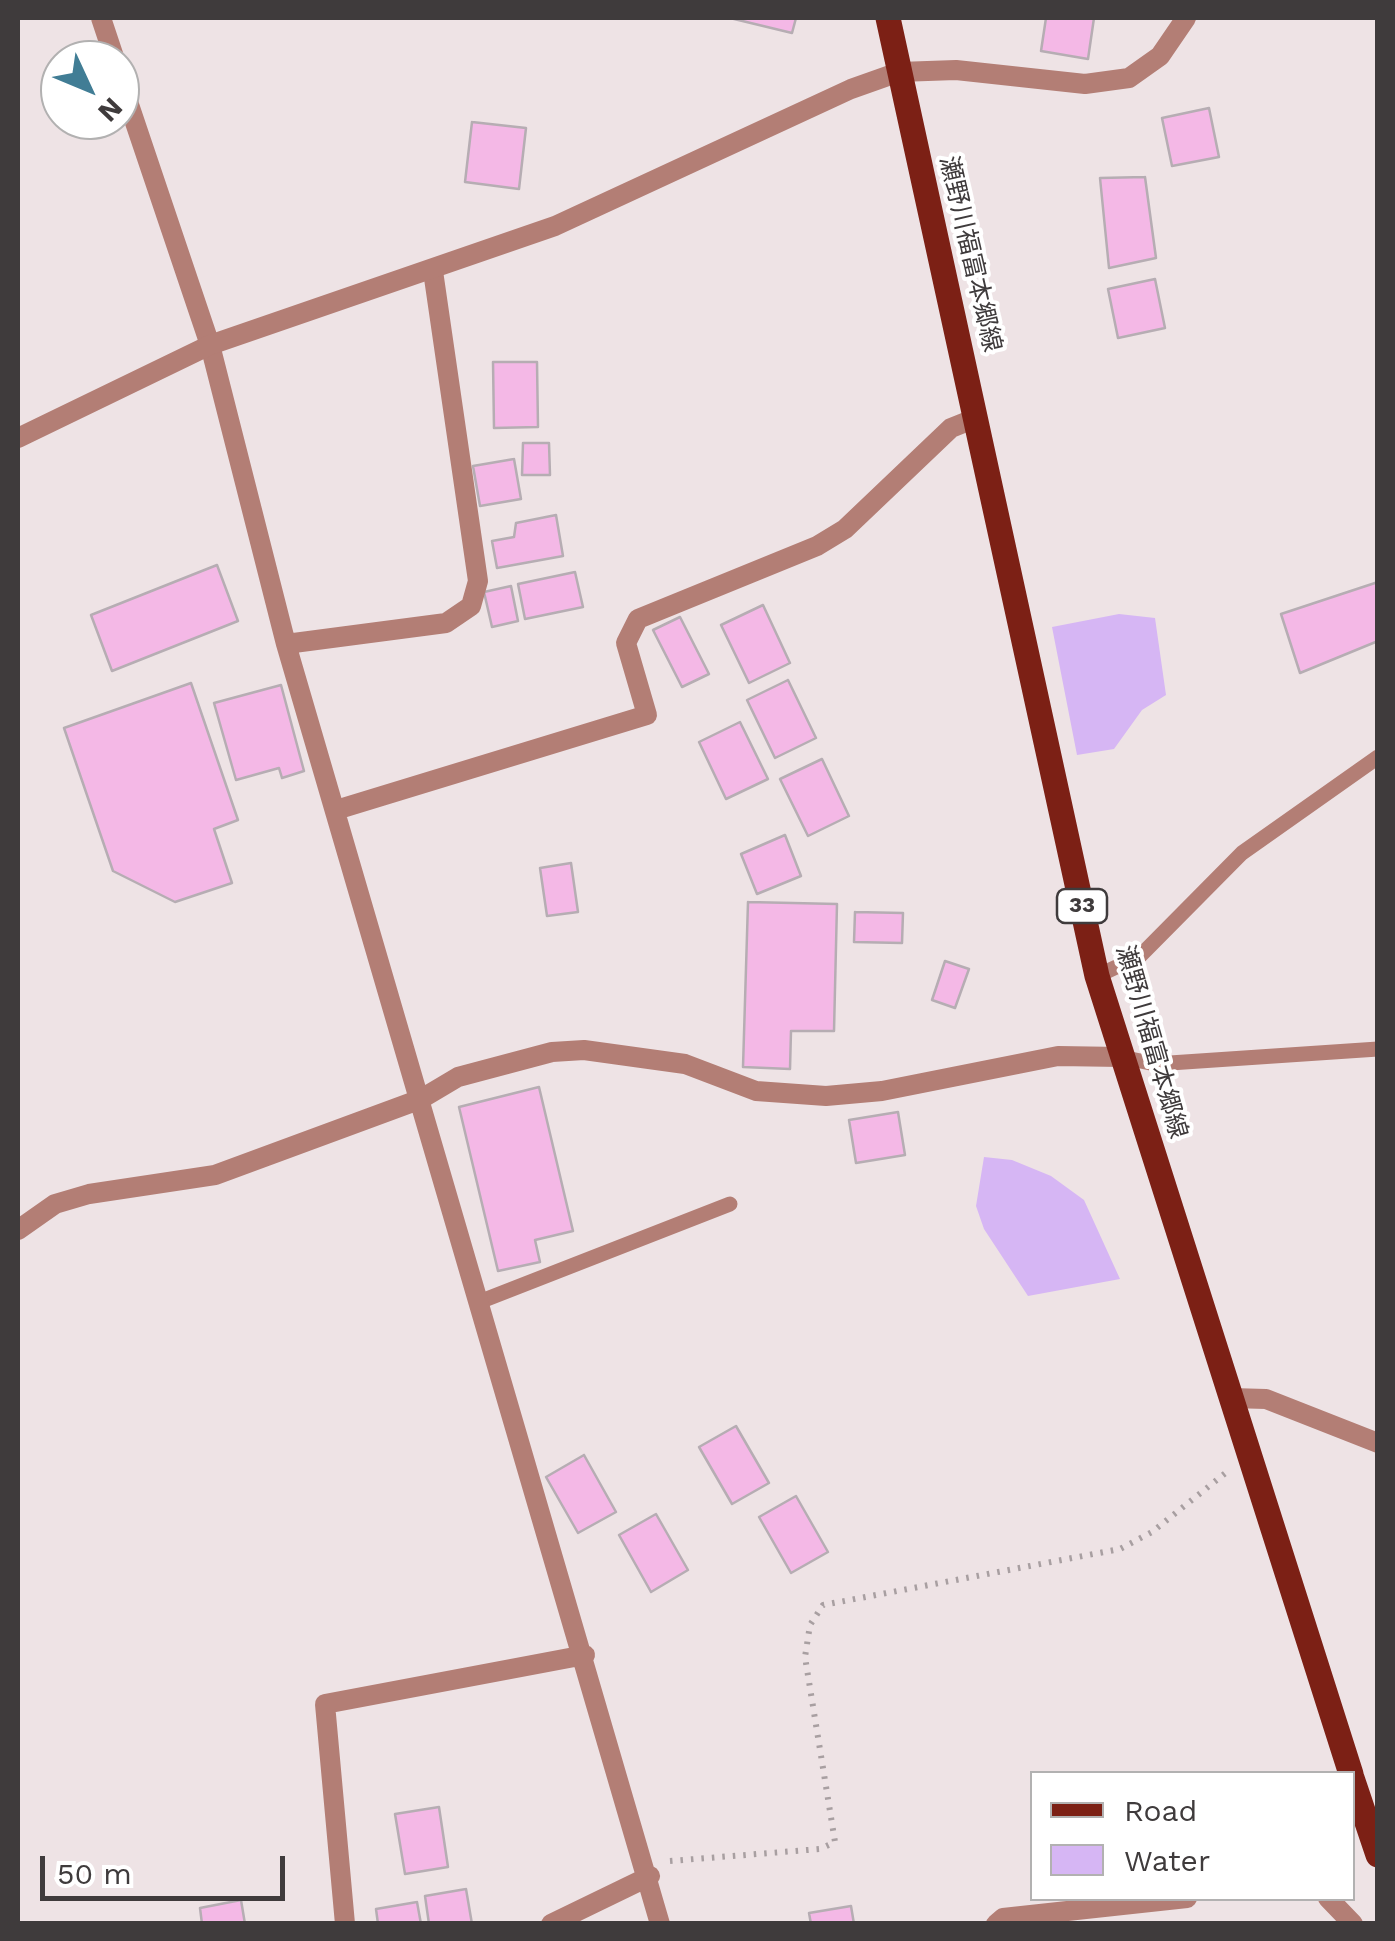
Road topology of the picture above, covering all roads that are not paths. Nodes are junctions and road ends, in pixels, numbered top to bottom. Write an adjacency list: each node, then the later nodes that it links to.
1 (888, 18): 3 (main road, 瀬野川福富本郷線 / 33)
2 (1186, 18): 3 (street)
3 (899, 72): 5 (street); 7 (main road, 瀬野川福富本郷線 / 33)
4 (140, 137): 6 (street)
5 (433, 272): 6 (street); 9 (street)
6 (210, 345): 8 (street); 9 (street)
7 (976, 418): 11 (street); 12 (main road, 瀬野川福富本郷線 / 33)
8 (18, 438)
9 (286, 644): 11 (street)
10 (1378, 757): 12 (lane)
11 (336, 810): 15 (street)
12 (1097, 976): 14 (main road, 瀬野川福富本郷線 / 33)
13 (1378, 1050): 14 (lane)
14 (1121, 1057): 15 (street); 19 (main road, 瀬野川福富本郷線 / 33)
15 (421, 1099): 17 (street); 18 (street)
16 (730, 1204): 18 (lane)
17 (18, 1230)
18 (479, 1302): 21 (street)
19 (1232, 1398): 20 (street); 22 (main road, 瀬野川福富本郷線 / 33)
20 (1378, 1443)
21 (585, 1655): 25 (street); 28 (street)
22 (1348, 1771)
23 (1355, 1792): 24 (main road, 瀬野川福富本郷線 / 33)
24 (1378, 1855)
25 (650, 1876): 29 (street); 30 (street)
26 (1159, 1901): 31 (street)
27 (1331, 1901): 32 (street)
28 (345, 1924)
29 (551, 1924)
30 (660, 1924)
31 (996, 1924)
32 (1353, 1924)

